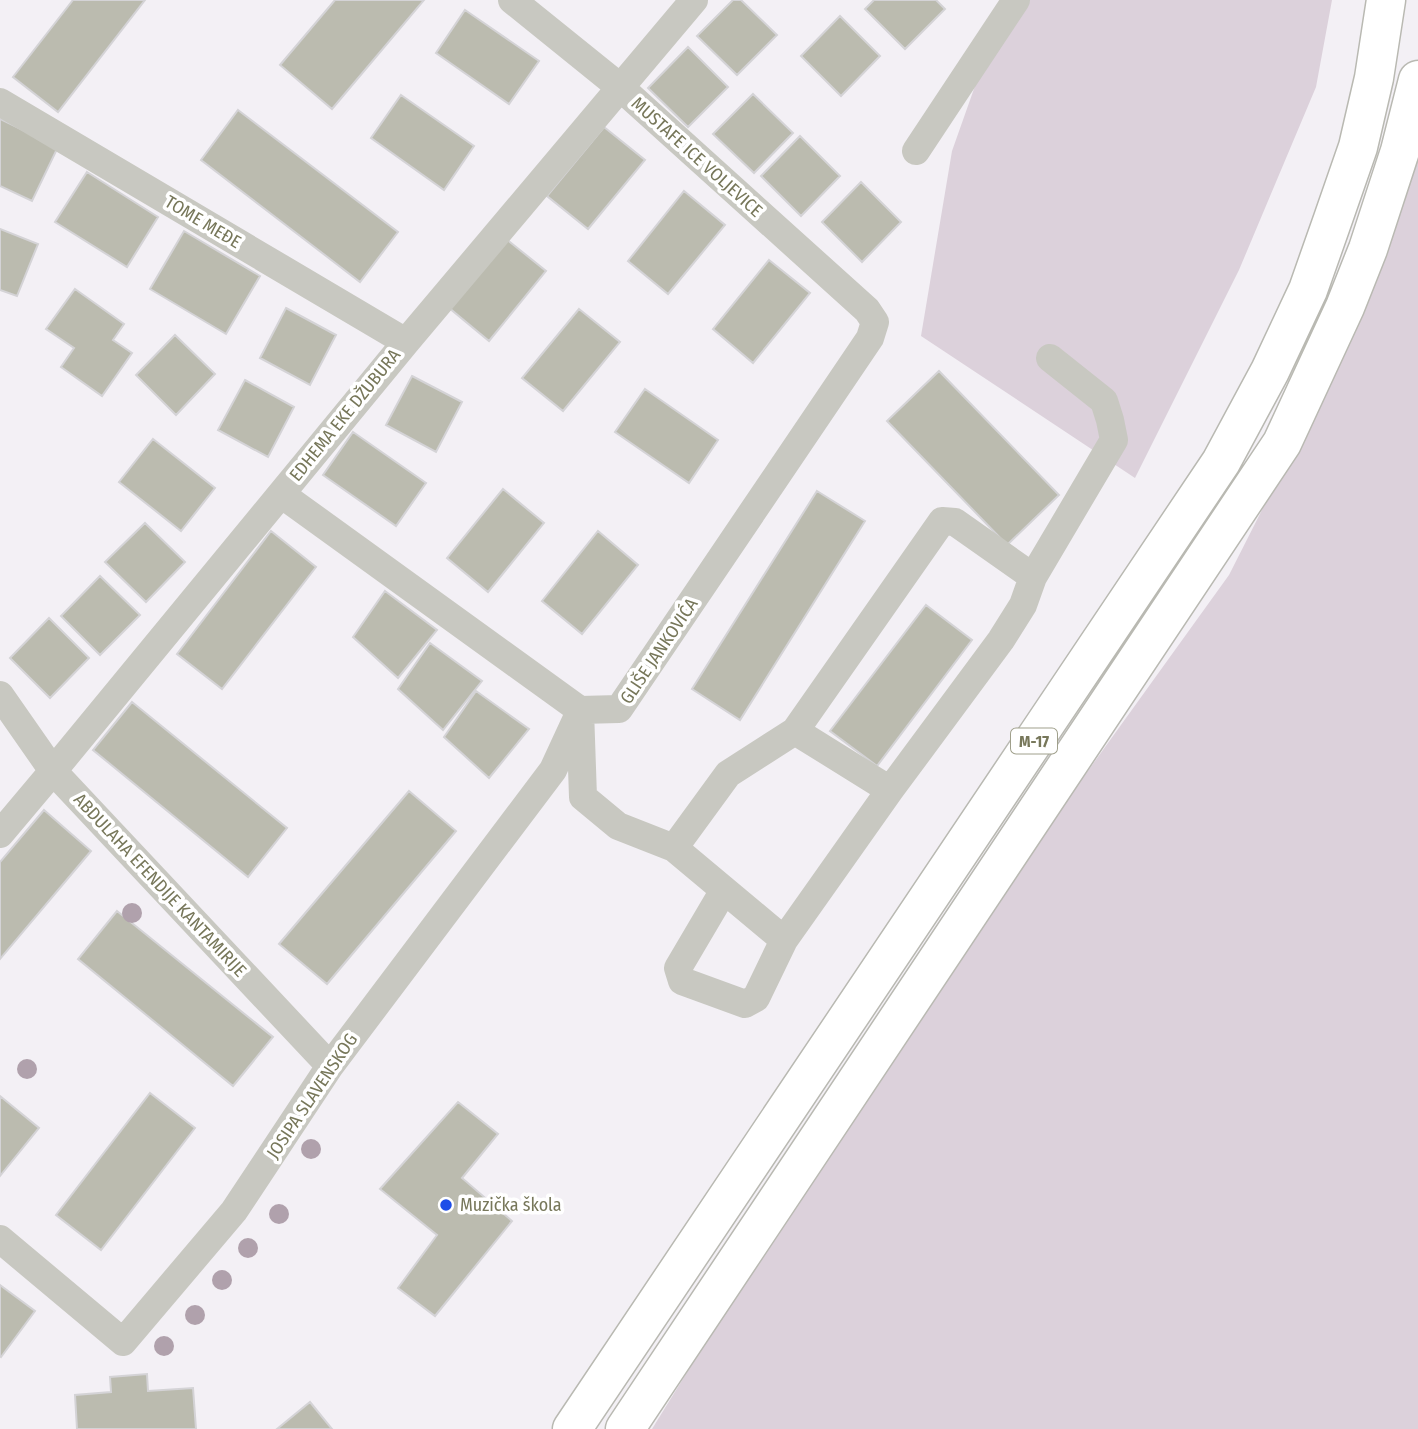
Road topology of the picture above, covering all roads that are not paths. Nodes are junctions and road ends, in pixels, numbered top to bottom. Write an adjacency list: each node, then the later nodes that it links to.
1 (512, 0): 6 (street, MUSTAFE ICE VOLJEVICE)
2 (694, 0): 6 (street, EDHEMA EKE DŽUBURA)
3 (1016, 0): 8 (street)
4 (1386, 0): 25 (highway, M-17)
5 (1418, 80): 26 (highway, M-17)
6 (621, 88): 9 (street, MUSTAFE ICE VOLJEVICE); 10 (street, EDHEMA EKE DŽUBURA)
7 (0, 102): 10 (street, TOME MEĐE)
8 (916, 151)
9 (875, 322): 15 (street, GLIŠE JANKOVIĆA)
10 (405, 342): 12 (street, EDHEMA EKE DŽUBURA)
11 (1050, 358): 13 (street)
12 (281, 494): 15 (street); 17 (street, EDHEMA EKE DŽUBURA)
13 (1033, 578): 16 (street); 18 (street)
14 (0, 695): 17 (street, ABDULAHA EFENDIJE KANTAMIRIJE)
15 (580, 710): 20 (street); 23 (street, JOSIPA SLAVENSKOG)
16 (795, 732): 18 (street); 20 (street)
17 (53, 771): 19 (street, EDHEMA EKE DŽUBURA); 23 (street, ABDULAHA EFENDIJE KANTAMIRIJE)
18 (890, 790): 22 (street)
19 (0, 834)
20 (674, 848): 21 (street)
21 (724, 890): 22 (street); 22 (street)
22 (784, 940)
23 (330, 1066): 24 (street, JOSIPA SLAVENSKOG)
24 (0, 1239)
25 (572, 1429)
26 (625, 1429)

